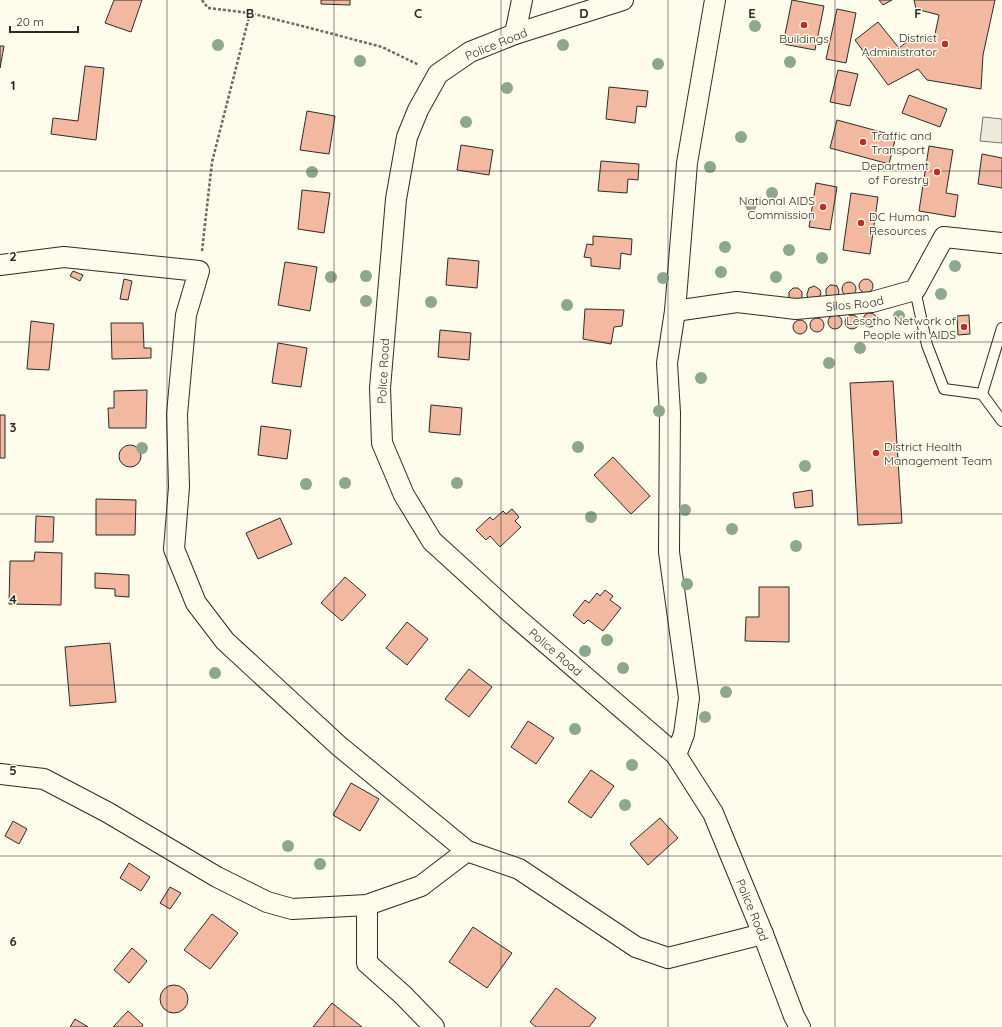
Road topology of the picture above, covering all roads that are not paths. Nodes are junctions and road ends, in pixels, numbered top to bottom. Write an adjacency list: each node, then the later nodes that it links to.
1 (522, 0): 4 (street)
2 (624, 0): 4 (street, Police Road)
3 (715, 0): 8 (street)
4 (515, 34): 13 (street, Police Road)
5 (1002, 243): 7 (street)
6 (0, 266): 15 (street)
7 (915, 290): 8 (street, Silos Road); 11 (lane)
8 (675, 310): 13 (street)
9 (1002, 328): 10 (lane)
10 (1000, 342): 11 (lane)
11 (982, 394): 12 (lane)
12 (1002, 421)
13 (676, 755): 17 (street, Police Road)
14 (0, 774): 16 (street)
15 (467, 852): 16 (street); 17 (street)
16 (367, 905): 18 (street)
17 (763, 934): 19 (street, Police Road)
18 (434, 1027)
19 (800, 1027)

